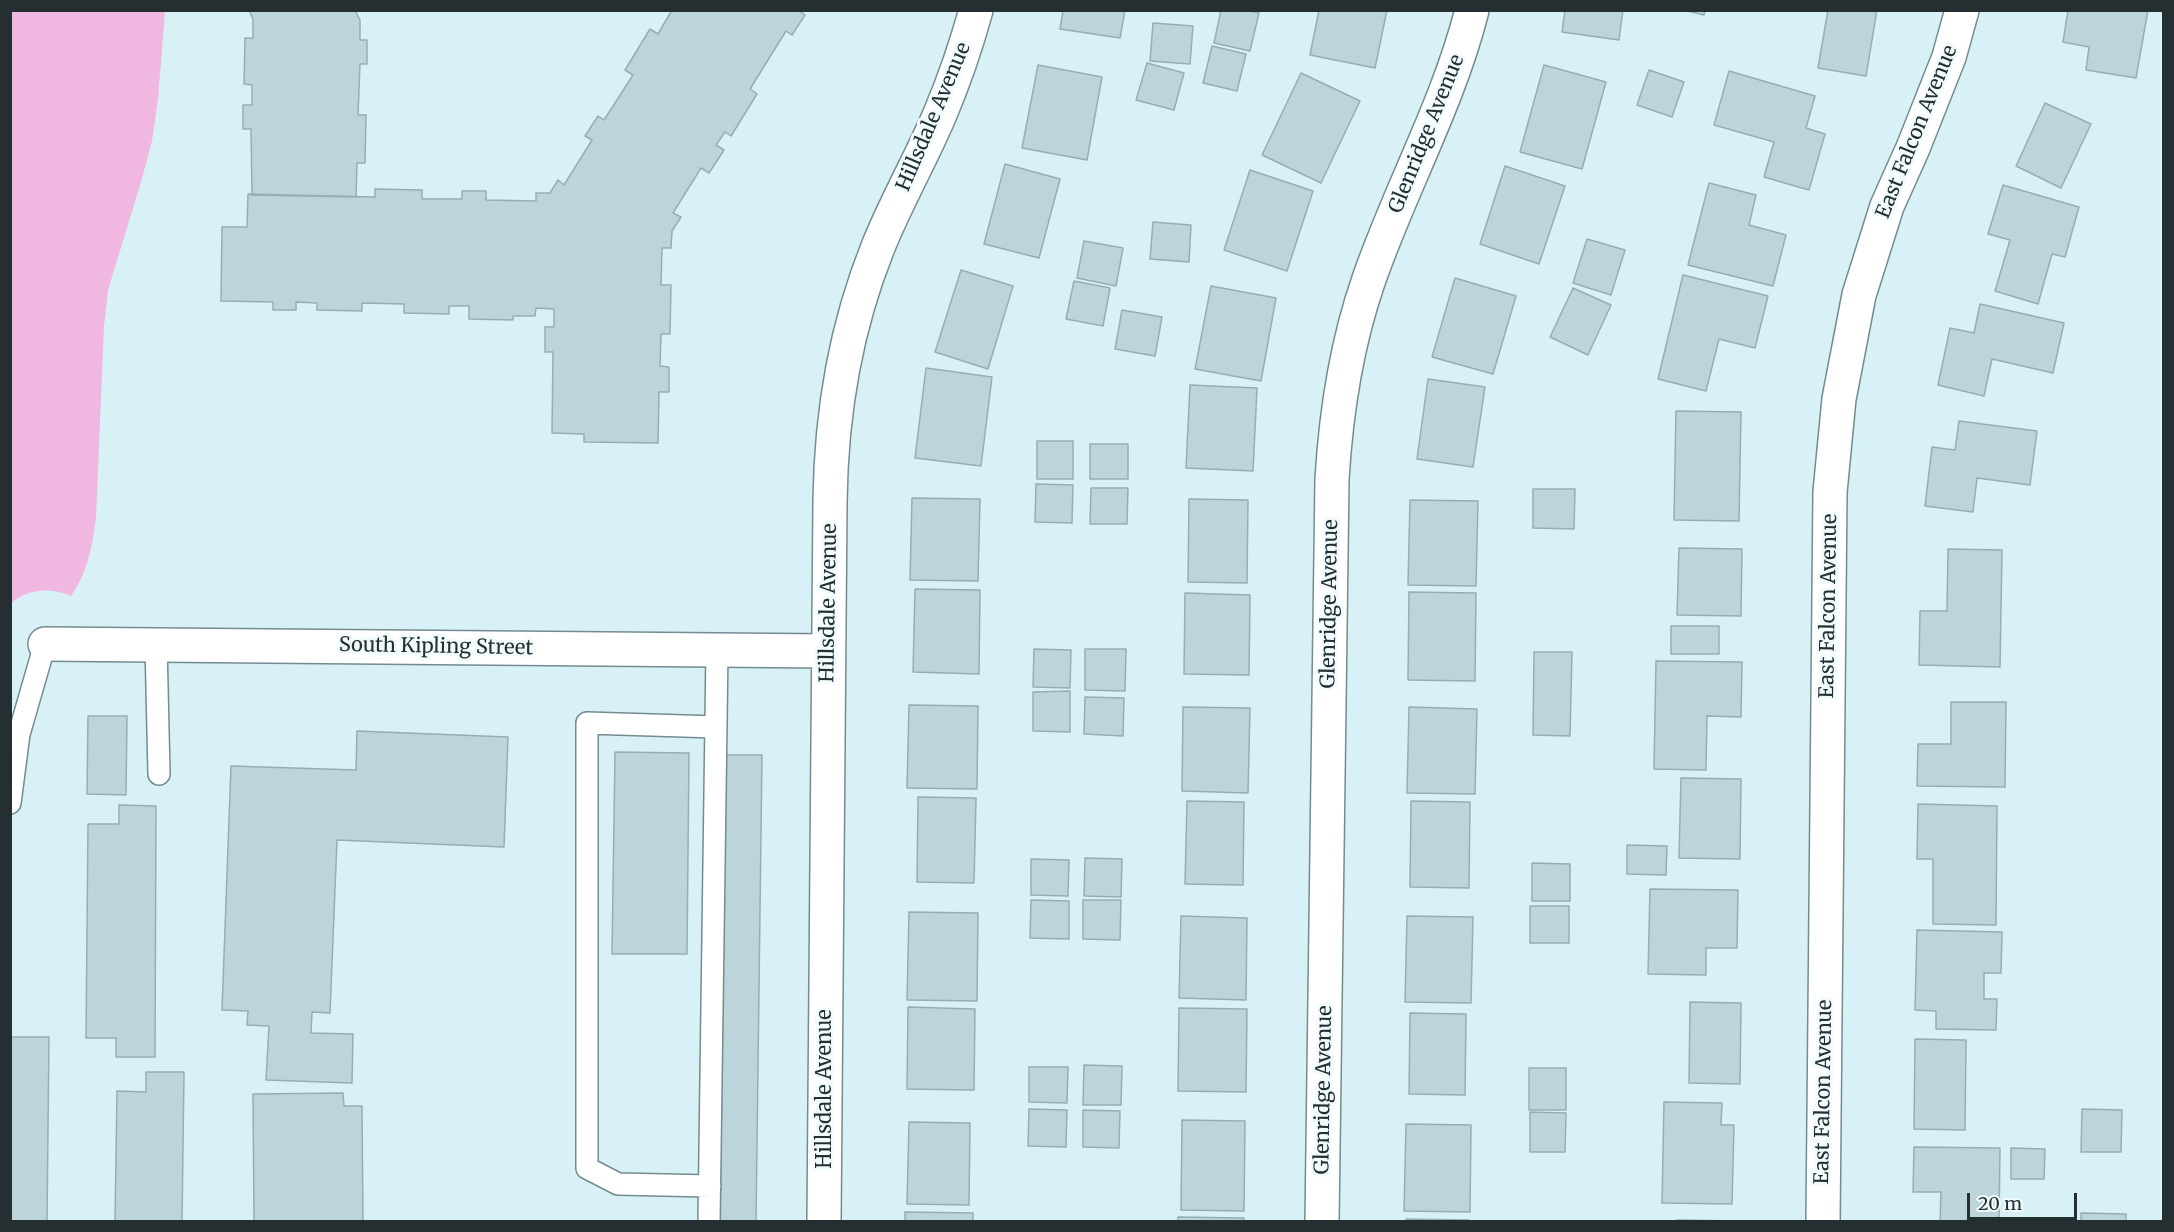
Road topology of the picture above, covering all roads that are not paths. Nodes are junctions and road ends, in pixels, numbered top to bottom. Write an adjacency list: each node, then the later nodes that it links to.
1 (976, 10): 7 (street, Hillsdale Avenue)
2 (1472, 10): 14 (street, Glenridge Avenue)
3 (1962, 10): 15 (street, East Falcon Avenue)
4 (45, 644): 5 (street, South Kipling Street); 10 (lane)
5 (156, 644): 6 (street, South Kipling Street); 9 (lane)
6 (717, 650): 7 (street, South Kipling Street); 8 (lane)
7 (828, 651): 13 (street, Hillsdale Avenue)
8 (716, 727): 11 (lane); 11 (lane)
9 (159, 774)
10 (10, 804)
11 (710, 1186): 12 (lane)
12 (709, 1221)
13 (824, 1221)
14 (1322, 1221)
15 (1823, 1221)

